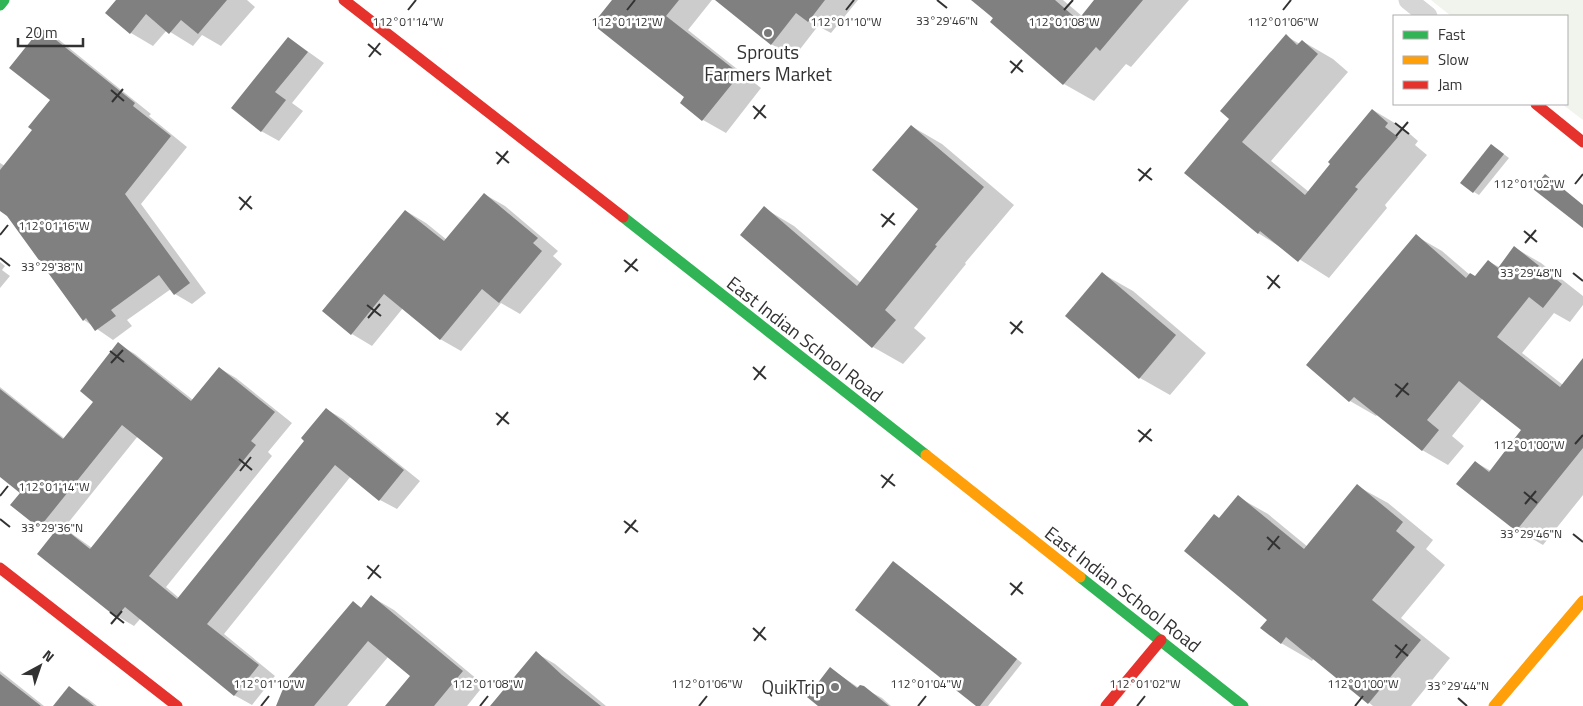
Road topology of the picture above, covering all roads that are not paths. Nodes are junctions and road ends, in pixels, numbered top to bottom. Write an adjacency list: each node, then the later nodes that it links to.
1 (4, 0): 4 (main road)
2 (344, 0): 10 (main road, East Indian School Road)
3 (1408, 0): 5 (street)
4 (0, 5)
5 (1427, 15)
6 (1537, 105): 7 (main road)
7 (1583, 142)
8 (0, 568): 11 (main road)
9 (1583, 601): 14 (main road)
10 (1160, 640): 12 (main road); 13 (main road, East Indian School Road)
11 (177, 706)
12 (1106, 706)
13 (1243, 706)
14 (1494, 706)

